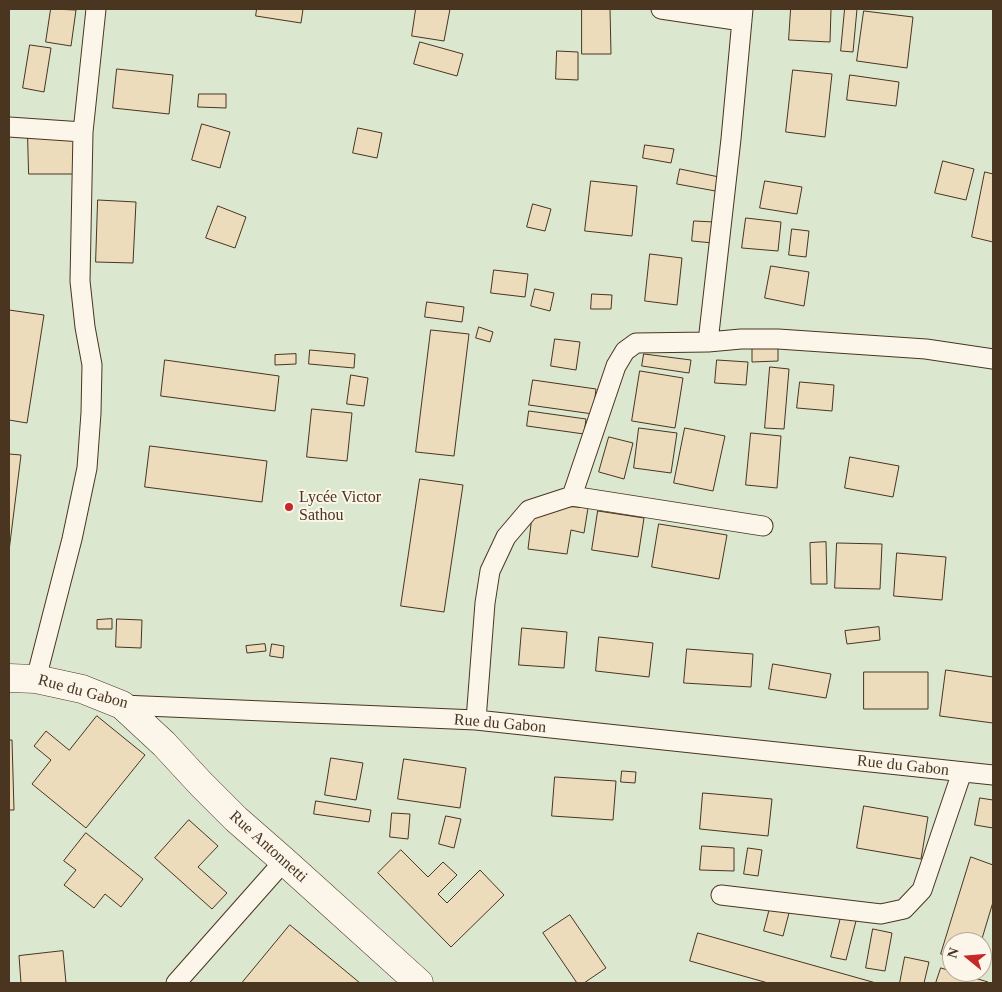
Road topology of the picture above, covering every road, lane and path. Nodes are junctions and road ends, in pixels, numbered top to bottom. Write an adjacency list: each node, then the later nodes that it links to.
1 (96, 9): 5 (street)
2 (661, 9): 3 (street)
3 (743, 15): 6 (street)
4 (9, 126): 5 (street)
5 (83, 132): 11 (street)
6 (708, 342): 7 (street); 8 (street)
7 (993, 359)
8 (572, 496): 9 (street); 13 (street)
9 (763, 526)
10 (9, 678): 11 (highway, Rue du Gabon)
11 (36, 679): 12 (highway, Rue du Gabon)
12 (122, 705): 13 (street, Rue du Gabon); 16 (highway, Rue Antonnetti)
13 (476, 720): 14 (street, Rue du Gabon)
14 (962, 772): 15 (street, Rue du Gabon); 17 (street)
15 (993, 775)
16 (284, 861): 18 (street); 19 (highway, Rue Antonnetti)
17 (721, 895)
18 (176, 983)
19 (419, 983)

